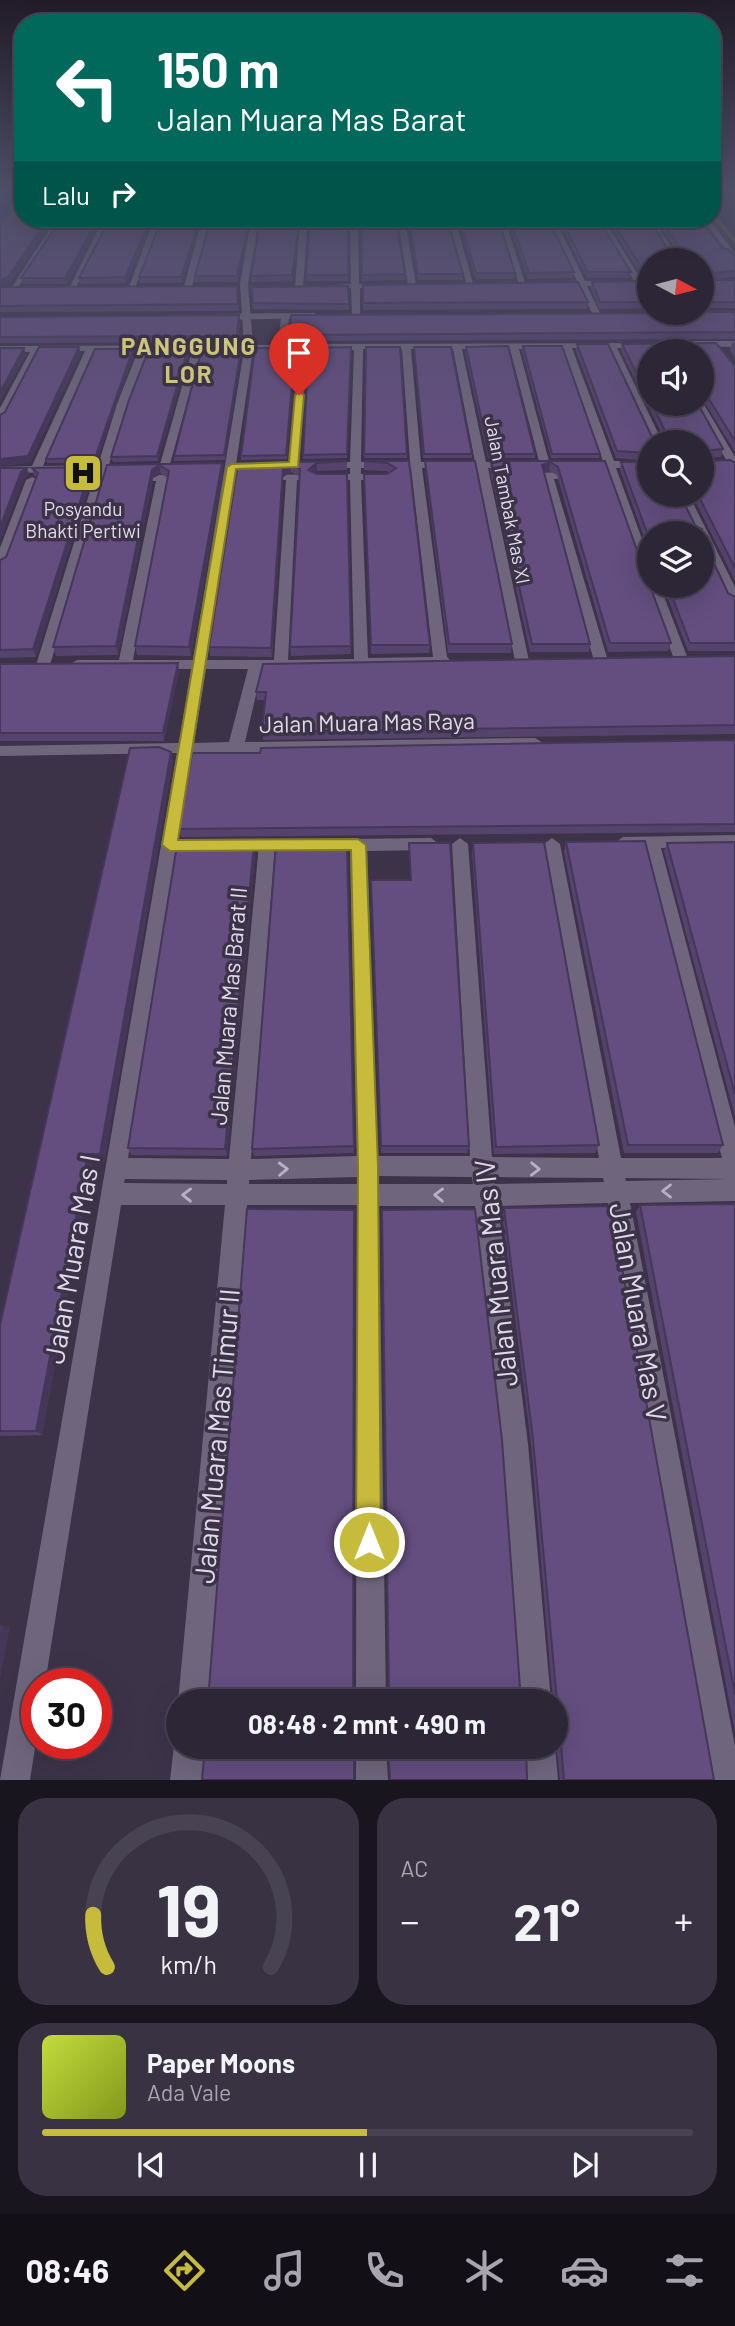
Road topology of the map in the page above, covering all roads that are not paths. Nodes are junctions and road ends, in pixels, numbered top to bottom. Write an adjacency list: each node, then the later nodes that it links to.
1 (24, 272): 39 (street)
2 (80, 272): 37 (street)
3 (137, 272): 31 (street)
4 (192, 272): 24 (street)
5 (247, 272): 35 (street, Jalan Muara Mas I)
6 (300, 272): 28 (street)
7 (357, 272): 23 (street)
8 (402, 272): 18 (street)
9 (467, 272): 21 (street)
10 (519, 272): 14 (street)
11 (577, 272): 17 (street)
12 (637, 283): 17 (street)
13 (510, 284): 14 (street)
14 (523, 284): 15 (street)
15 (535, 284)
16 (547, 284): 17 (street)
17 (583, 284): 41 (street)
18 (402, 285): 19 (street); 23 (street)
19 (424, 285)
20 (459, 285): 21 (street)
21 (471, 285): 22 (street)
22 (484, 285)
23 (358, 286): 28 (street); 46 (street)
24 (188, 287): 25 (street); 33 (street)
25 (199, 287)
26 (258, 287): 35 (street)
27 (285, 287): 28 (street)
28 (299, 287)
29 (83, 288): 37 (street)
30 (119, 288): 31 (street)
31 (131, 288): 32 (street)
32 (142, 288)
33 (176, 288)
34 (234, 288): 35 (street)
35 (245, 288): 49 (street, Jalan Muara Mas I)
36 (59, 289): 37 (street)
37 (71, 289)
38 (0, 290): 39 (street)
39 (12, 290): 40 (street)
40 (24, 290)
41 (597, 314): 42 (street); 43 (street)
42 (611, 314)
43 (586, 315)
44 (321, 316): 50 (street)
45 (345, 316): 46 (street)
46 (356, 316): 47 (street)
47 (370, 316)
48 (207, 317): 49 (street)
49 (246, 317): 50 (street); 64 (street, Jalan Muara Mas I)
50 (285, 317): 65 (street)
51 (735, 344): 59 (street)
52 (611, 345): 53 (street); 54 (street); 70 (street)
53 (637, 345)
54 (567, 346): 58 (street); 77 (street)
55 (359, 347): 56 (street); 66 (street); 75 (street)
56 (406, 347): 57 (street); 79 (street)
57 (457, 347): 58 (street); 80 (street, Jalan Tambak Mas XI)
58 (514, 347): 76 (street)
59 (714, 347)
60 (36, 348): 61 (street); 67 (street); 69 (street)
61 (91, 348): 62 (street); 86 (street)
62 (145, 348): 63 (street); 82 (street)
63 (197, 348): 64 (street); 83 (street)
64 (249, 348): 65 (street); 73 (street, Jalan Muara Mas I)
65 (282, 348): 66 (street)
66 (303, 348): 78 (street)
67 (0, 349)
68 (706, 416): 72 (street)
69 (0, 418)
70 (652, 430)
71 (637, 466): 77 (street)
72 (730, 467)
73 (240, 469): 78 (street); 78 (street); 81 (street); 98 (street, Jalan Muara Mas I)
74 (0, 470): 86 (street)
75 (355, 470): 78 (street); 79 (street); 94 (street)
76 (546, 470): 77 (street); 80 (street); 96 (street)
77 (609, 470): 85 (street); 89 (street)
78 (293, 471): 99 (street)
79 (417, 471): 80 (street); 94 (street)
80 (484, 471): 95 (street, Jalan Tambak Mas XI)
81 (217, 472)
82 (102, 473): 83 (street); 86 (street); 97 (street)
83 (163, 473): 84 (street); 97 (street)
84 (204, 473)
85 (637, 473)
86 (34, 474): 87 (street); 90 (street)
87 (0, 480)
88 (689, 507): 92 (street)
89 (637, 544)
90 (0, 564)
91 (658, 598): 93 (street)
92 (735, 600)
93 (681, 659)
94 (362, 661): 99 (street)
95 (522, 661)
96 (601, 661)
97 (126, 662): 98 (street)
98 (199, 663): 100 (street); 103 (street, Jalan Muara Mas I)
99 (281, 664): 100 (street)
100 (256, 665): 102 (street)
101 (555, 743): 102 (street, Jalan Muara Mas Raya)
102 (236, 746): 103 (street, Jalan Muara Mas Raya)
103 (185, 747): 104 (street, Jalan Muara Mas Raya); 113 (street, Jalan Muara Mas I)
104 (0, 751)
105 (735, 841): 106 (street)
106 (651, 842): 107 (street); 115 (street)
107 (602, 843)
108 (552, 844): 116 (street, Jalan Muara Mas V)
109 (266, 845): 117 (street, Jalan Muara Mas Barat II)
110 (332, 845): 111 (street)
111 (358, 845): 112 (street); 114 (street, Jalan Muara Mas IV)
112 (368, 1166): 114 (street); 117 (street, one-way to 112); 120 (street)
113 (117, 1168): 117 (street); 119 (street, Jalan Muara Mas I)
114 (482, 1168): 116 (street, one-way to 116); 121 (street, Jalan Muara Mas IV)
115 (735, 1169): 116 (street)
116 (615, 1180): 118 (street, one-way to 116); 121 (street); 132 (street, Jalan Muara Mas V)
117 (237, 1183): 119 (street, one-way to 119); 120 (street); 122 (street, Jalan Muara Mas Timur II)
118 (735, 1191)
119 (112, 1194): 128 (street, Jalan Muara Mas I)
120 (368, 1194): 121 (street, one-way to 120); 123 (street)
121 (485, 1195): 124 (street, Jalan Muara Mas IV)
122 (194, 1689)
123 (371, 1689)
124 (535, 1689)
125 (188, 1759): 129 (street)
126 (372, 1759): 130 (street)
127 (541, 1759): 131 (street)
128 (14, 1780)
129 (186, 1780)
130 (372, 1780)
131 (542, 1780)
132 (726, 1780)

